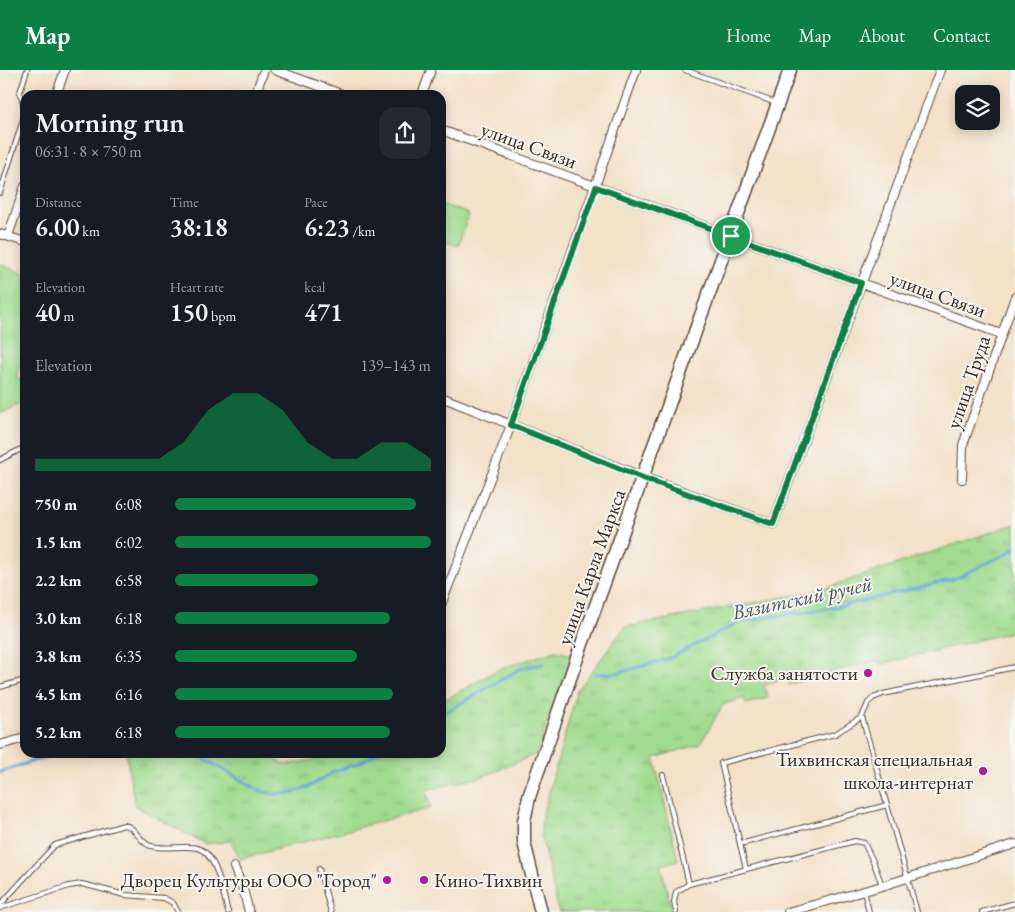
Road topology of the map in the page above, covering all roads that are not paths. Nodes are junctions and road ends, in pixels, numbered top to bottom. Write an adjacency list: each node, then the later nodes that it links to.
1 (27, 70): 10 (lane)
2 (65, 70): 11 (street)
3 (264, 70): 12 (street)
4 (275, 70): 13 (street)
5 (431, 70): 14 (street)
6 (636, 70): 18 (street)
7 (685, 70): 15 (lane)
8 (790, 70): 15 (main road, улица Карла Маркса)
9 (940, 70): 24 (street)
10 (21, 90)
11 (58, 90)
12 (257, 90)
13 (330, 90)
14 (424, 90)
15 (778, 104): 22 (main road, улица Карла Маркса)
16 (20, 128): 19 (lane)
17 (446, 132): 18 (street, улица Связи)
18 (596, 187): 22 (street, улица Связи); 28 (street)
19 (0, 193)
20 (20, 198): 21 (street)
21 (4, 235): 23 (street)
22 (731, 236): 24 (street, улица Связи); 31 (main road, улица Карла Маркса)
23 (20, 240)
24 (861, 283): 26 (street, улица Связи); 31 (street)
25 (1015, 297): 26 (street, улица Труда)
26 (1001, 334): 32 (street, улица Труда)
27 (446, 400): 28 (street)
28 (511, 425): 31 (street); 33 (street)
29 (20, 450): 30 (lane)
30 (0, 460)
31 (643, 478): 57 (main road, улица Карла Маркса)
32 (962, 478)
33 (446, 592)
34 (1015, 667): 37 (lane)
35 (20, 681): 36 (lane)
36 (0, 687)
37 (862, 717): 41 (lane); 42 (lane)
38 (20, 739): 39 (street)
39 (0, 745)
40 (663, 775): 48 (lane)
41 (887, 805): 42 (lane); 47 (lane)
42 (740, 844): 46 (lane)
43 (1015, 844): 47 (street)
44 (234, 867): 55 (street)
45 (319, 869): 56 (lane)
46 (746, 869): 48 (lane); 49 (lane)
47 (907, 879): 49 (street); 61 (lane)
48 (689, 884): 58 (lane)
49 (882, 886): 50 (street)
50 (864, 891): 59 (street); 60 (lane)
51 (1015, 903): 62 (lane)
52 (0, 906): 53 (lane); 54 (lane)
53 (178, 912)
54 (228, 912)
55 (249, 912)
56 (331, 912)
57 (541, 912)
58 (676, 912)
59 (788, 912)
60 (869, 912)
61 (916, 912)
62 (982, 912)

